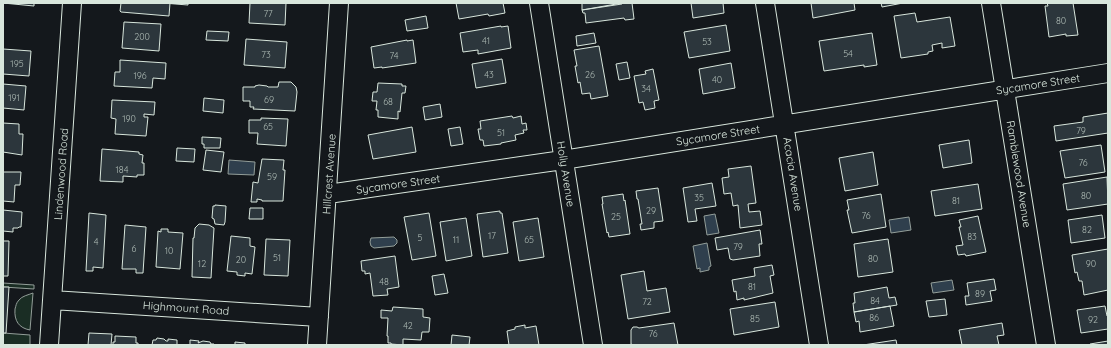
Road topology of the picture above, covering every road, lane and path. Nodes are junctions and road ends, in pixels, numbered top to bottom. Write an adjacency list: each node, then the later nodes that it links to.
1 (72, 3): 11 (street, Lindenwood Road)
2 (339, 3): 10 (street, Hillcrest Avenue)
3 (539, 3): 9 (street, Holly Avenue)
4 (765, 3): 8 (street, Acacia Avenue)
5 (992, 3): 7 (street, Ramblewood Avenue)
6 (1108, 73): 7 (street, Sycamore Street)
7 (1005, 89): 8 (street, Sycamore Street); 17 (street, Ramblewood Avenue)
8 (785, 124): 9 (street, Sycamore Street); 16 (street, Acacia Avenue)
9 (563, 160): 10 (street, Sycamore Street); 15 (street, Holly Avenue)
10 (328, 194): 12 (street, Hillcrest Avenue)
11 (52, 300): 12 (street, Highmount Road); 13 (street, Lindenwood Road)
12 (319, 317): 14 (street, Hillcrest Avenue)
13 (49, 345)
14 (318, 345)
15 (592, 345)
16 (819, 345)
17 (1046, 345)

